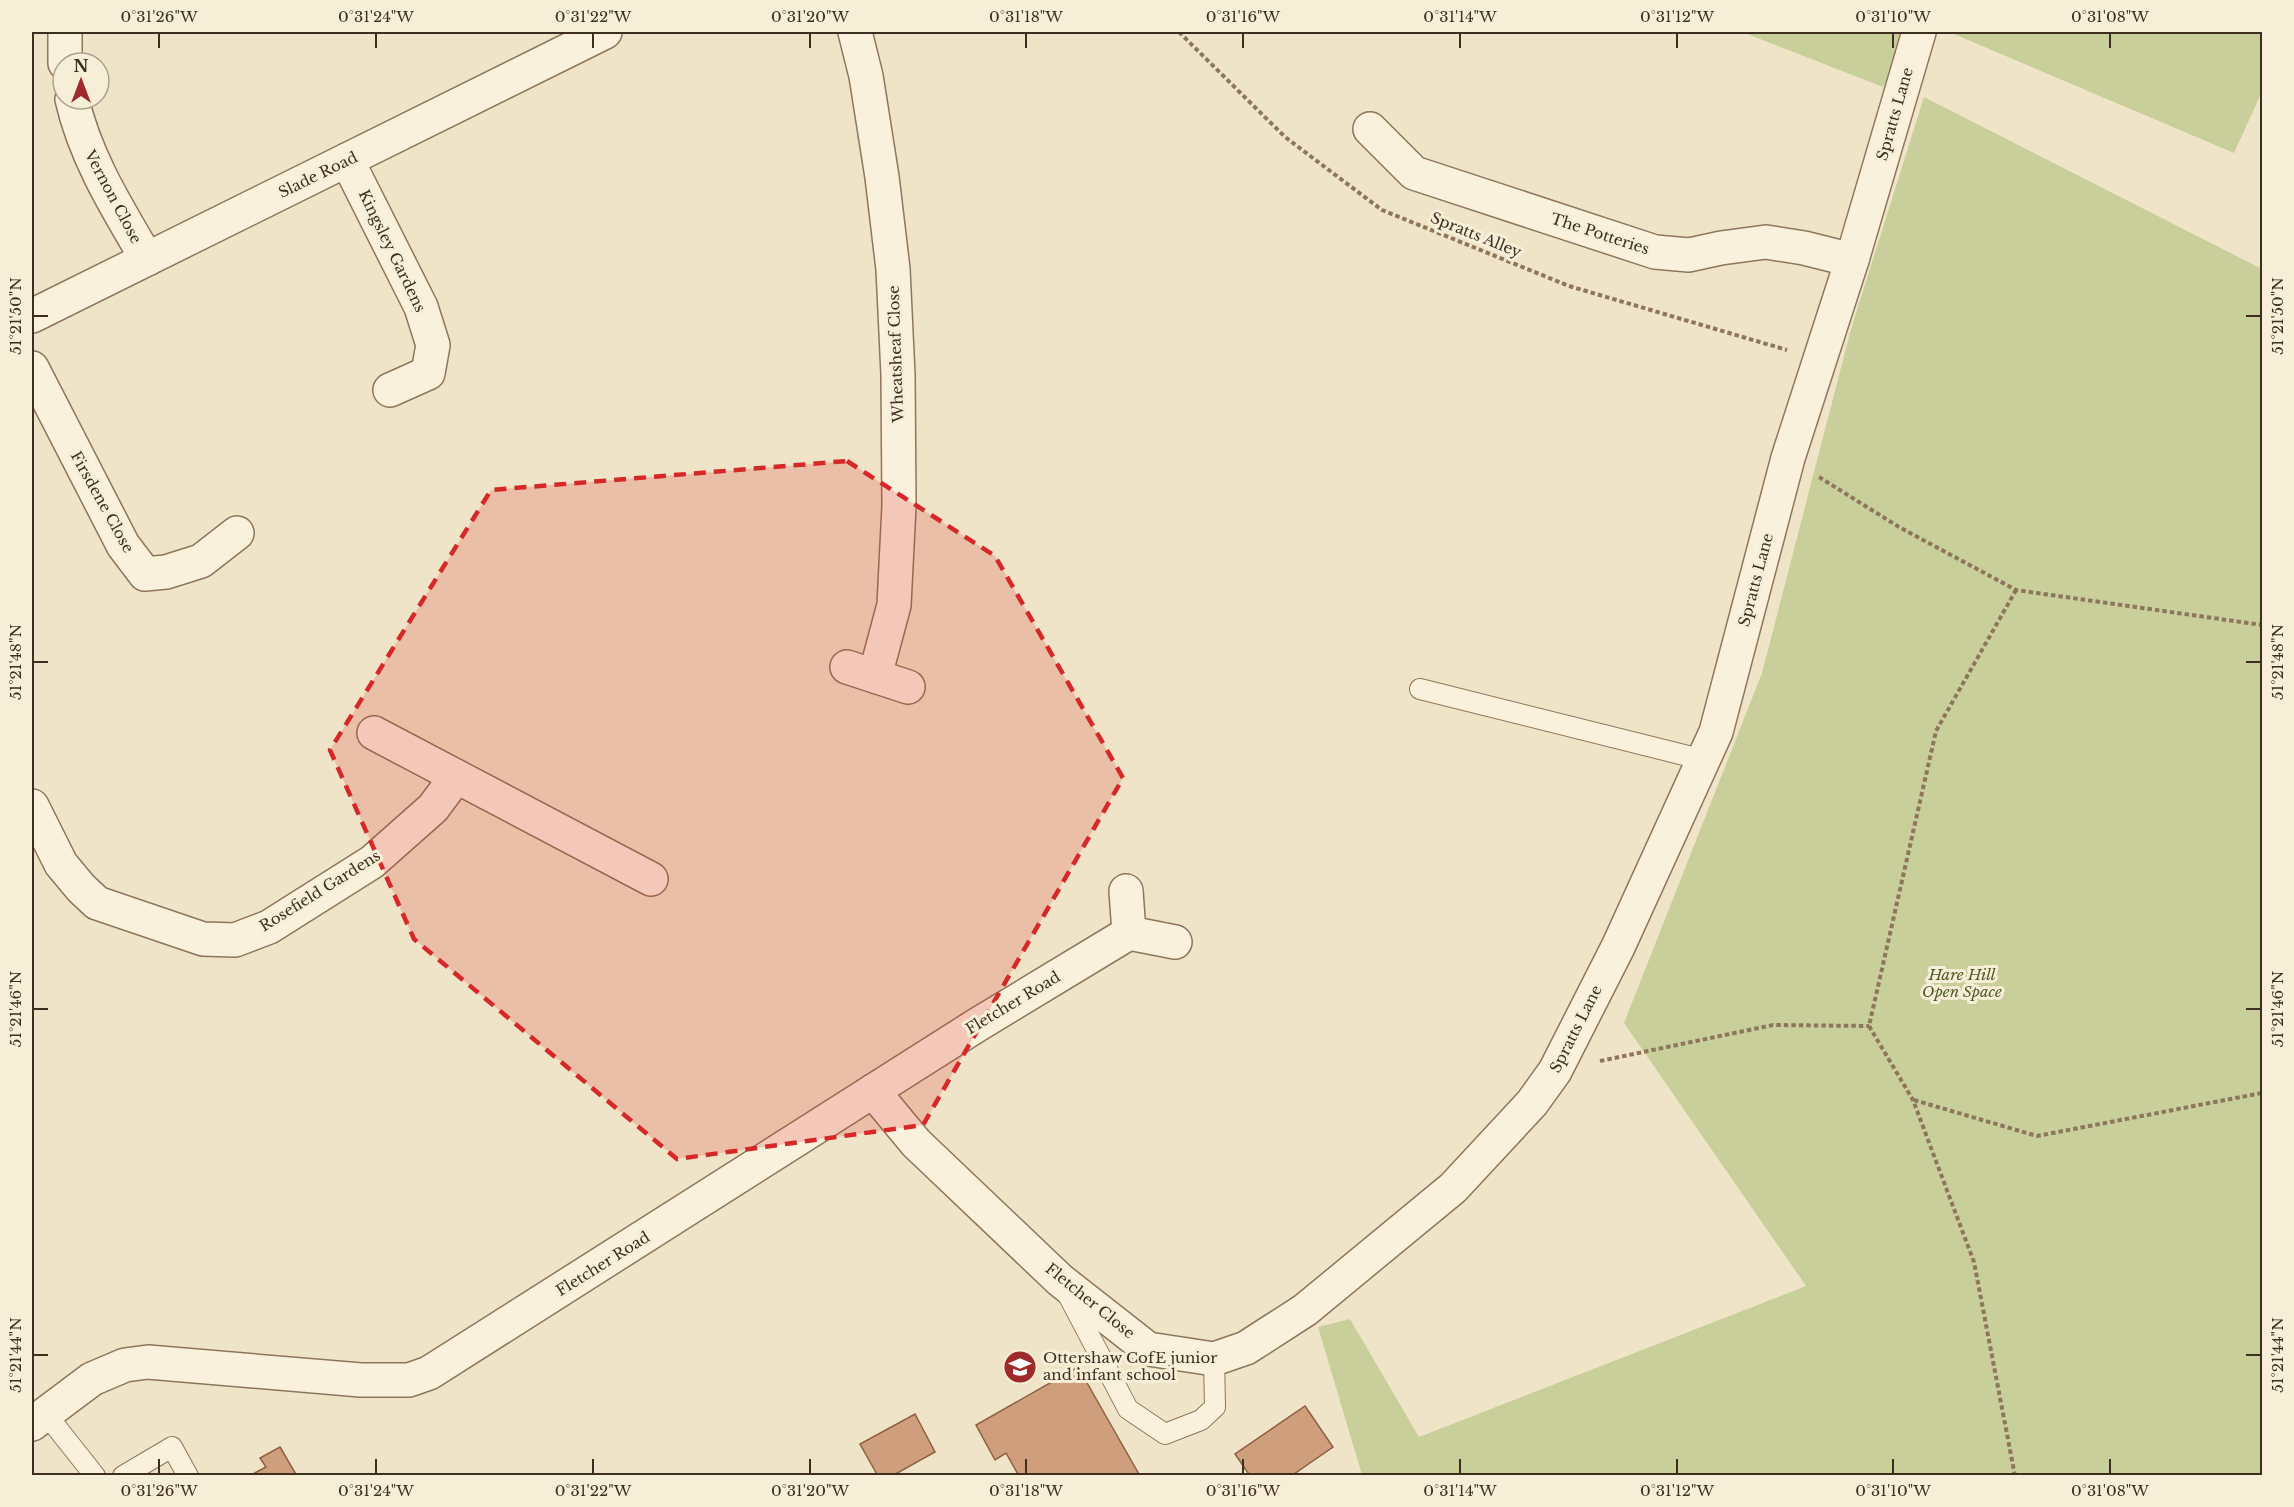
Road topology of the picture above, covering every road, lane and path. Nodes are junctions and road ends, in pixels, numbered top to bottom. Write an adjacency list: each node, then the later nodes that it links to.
1 (65, 32): 6 (street)
2 (605, 32): 9 (street, Slade Road)
3 (855, 32): 20 (street, Wheatsheaf Close)
4 (1179, 32): 13 (path, Spratts Alley)
5 (1919, 32): 11 (street, Spratts Lane)
6 (65, 51)
7 (76, 111): 10 (street, Vernon Close)
8 (1370, 129): 11 (street, The Potteries)
9 (347, 160): 10 (street, Slade Road); 15 (street, Kingsley Gardens)
10 (147, 259): 12 (street, Slade Road)
11 (1852, 260): 13 (street, Spratts Lane)
12 (32, 316)
13 (1820, 358): 16 (street, Spratts Lane)
14 (32, 369): 17 (street, Firsdene Close)
15 (390, 390)
16 (1788, 458): 18 (path); 23 (street, Spratts Lane)
17 (237, 533)
18 (2016, 590): 19 (path); 30 (path)
19 (2262, 625)
20 (908, 687)
21 (1420, 689): 23 (lane)
22 (374, 733): 24 (street)
23 (1704, 760): 31 (street, Spratts Lane)
24 (456, 777): 25 (street, Rosefield Gardens); 26 (street)
25 (32, 806)
26 (651, 879)
27 (1126, 891): 28 (street)
28 (1129, 933): 29 (street); 32 (street, Fletcher Road)
29 (1175, 942)
30 (1869, 1026): 31 (path); 34 (path)
31 (1555, 1071): 35 (street, Spratts Lane)
32 (873, 1091): 36 (street, Fletcher Close); 38 (street, Fletcher Road)
33 (2262, 1093): 34 (path)
34 (1913, 1100): 42 (path)
35 (1532, 1103): 37 (street, Fletcher Close)
36 (1060, 1280): 37 (street, Fletcher Close); 37 (lane)
37 (1214, 1359)
38 (36, 1411): 39 (lane)
39 (95, 1476)
40 (123, 1476): 41 (lane)
41 (188, 1476)
42 (2015, 1476)

